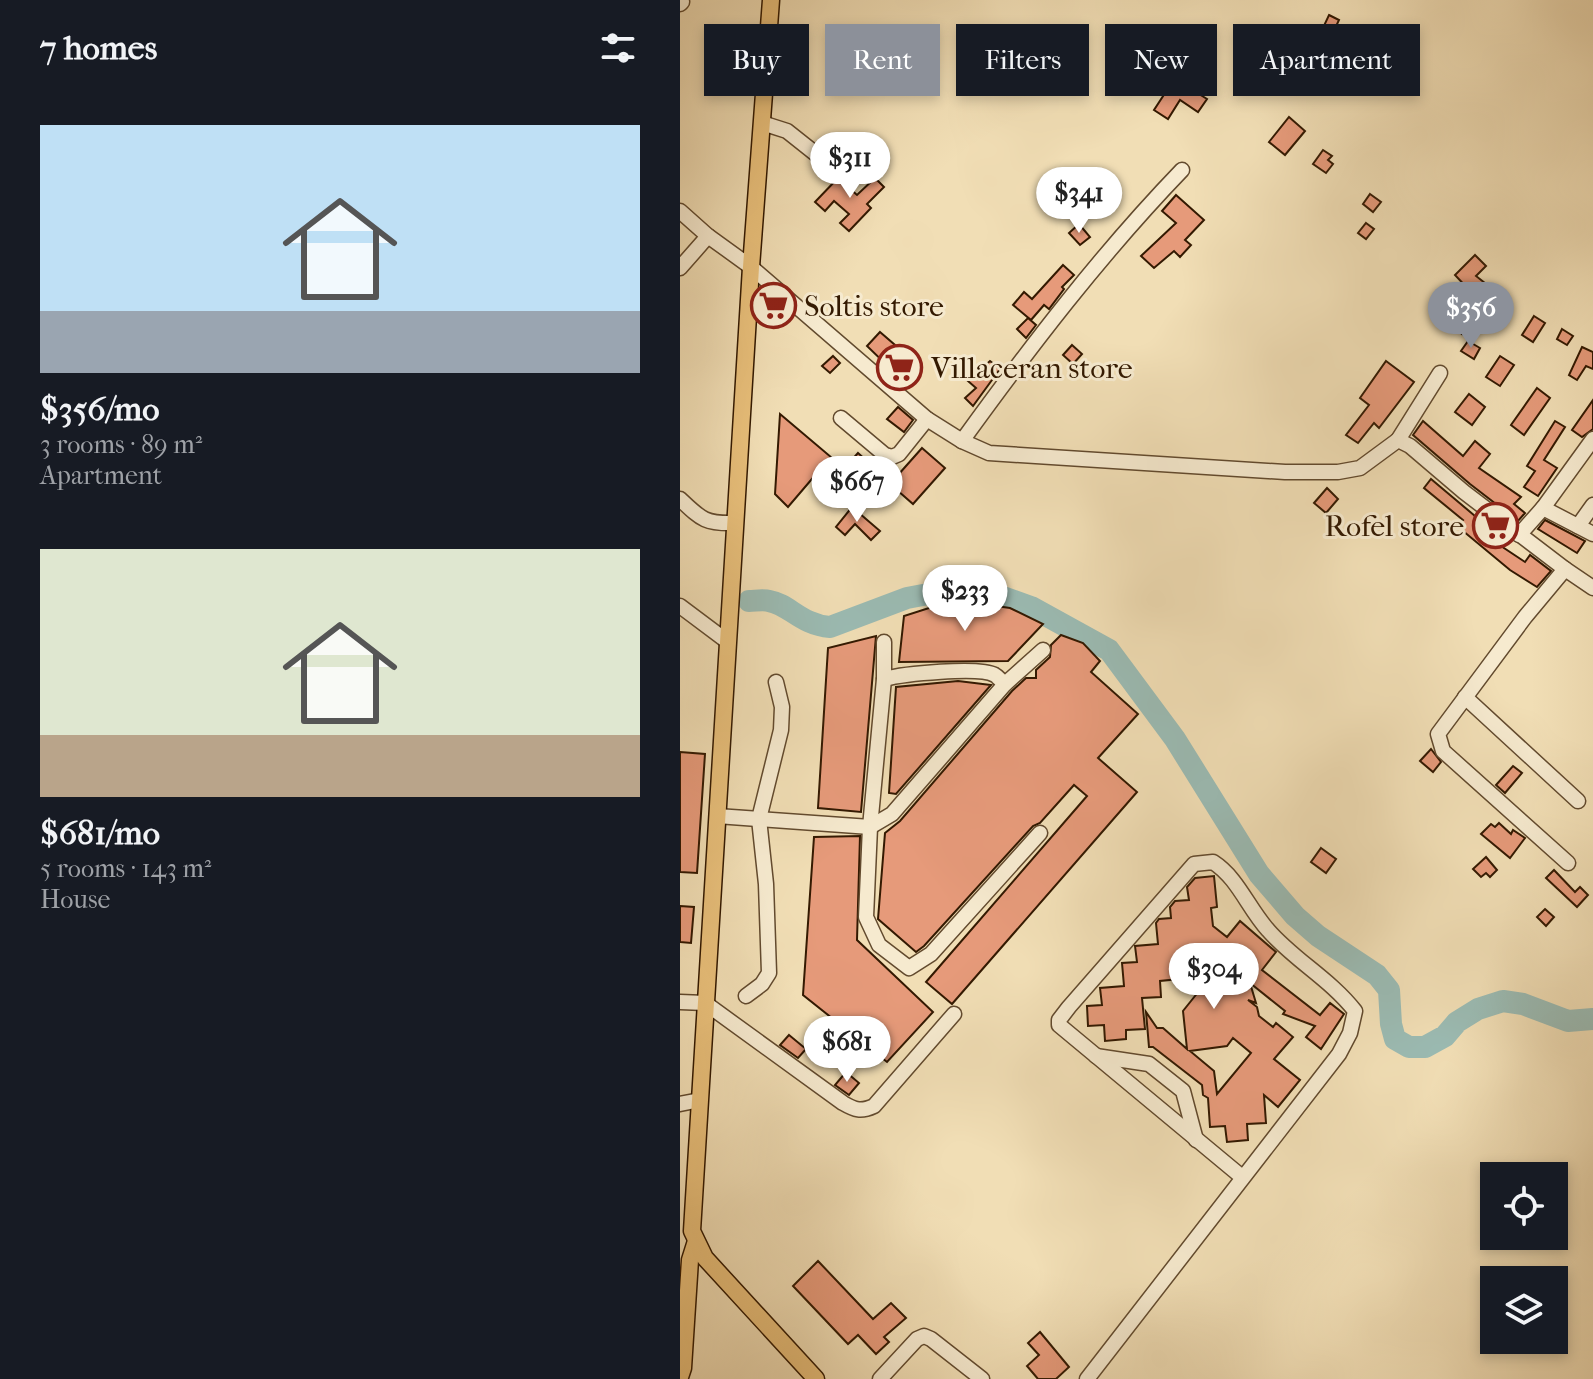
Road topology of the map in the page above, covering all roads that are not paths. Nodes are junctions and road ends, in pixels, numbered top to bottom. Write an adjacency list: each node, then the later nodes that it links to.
1 (771, 0): 2 (main road)
2 (762, 123): 3 (street); 7 (main road)
3 (821, 158)
4 (1182, 170): 14 (street)
5 (680, 211): 6 (street)
6 (708, 236): 7 (street); 8 (street)
7 (751, 267): 11 (street); 18 (main road)
8 (680, 268)
9 (1440, 373): 13 (street)
10 (841, 418): 11 (street)
11 (927, 419): 14 (street)
12 (1593, 439): 17 (street)
13 (1398, 440): 14 (street); 21 (street)
14 (962, 441)
15 (680, 499): 18 (street)
16 (1593, 505): 19 (street)
17 (1543, 508): 19 (street); 21 (street)
18 (735, 523): 25 (main road)
19 (1578, 526): 20 (street)
20 (1593, 534)
21 (1519, 535): 22 (street)
22 (1565, 569): 23 (street); 31 (street)
23 (1593, 588)
24 (680, 606): 25 (street)
25 (728, 642): 33 (main road)
26 (884, 642): 28 (street)
27 (1043, 650): 30 (street)
28 (884, 679): 30 (street); 35 (street)
29 (776, 682): 34 (street)
30 (1005, 684): 35 (street)
31 (1465, 697): 32 (street); 37 (street)
32 (1578, 801)
33 (717, 816): 34 (street); 40 (main road)
34 (759, 819): 35 (street); 38 (street)
35 (870, 827): 36 (street)
36 (1040, 833)
37 (1568, 863)
38 (746, 996)
39 (680, 1002): 40 (street)
40 (705, 1003): 41 (street); 43 (main road)
41 (954, 1014)
42 (1094, 1056): 45 (street); 45 (street); 46 (street)
43 (700, 1100): 44 (street); 47 (main road)
44 (680, 1104)
45 (1196, 1140): 46 (street)
46 (1242, 1177): 53 (street)
47 (696, 1241): 48 (main road); 50 (main road)
48 (685, 1255): 49 (main road)
49 (680, 1377)
50 (816, 1379)
51 (880, 1379): 52 (street)
52 (982, 1379)
53 (1087, 1379)

